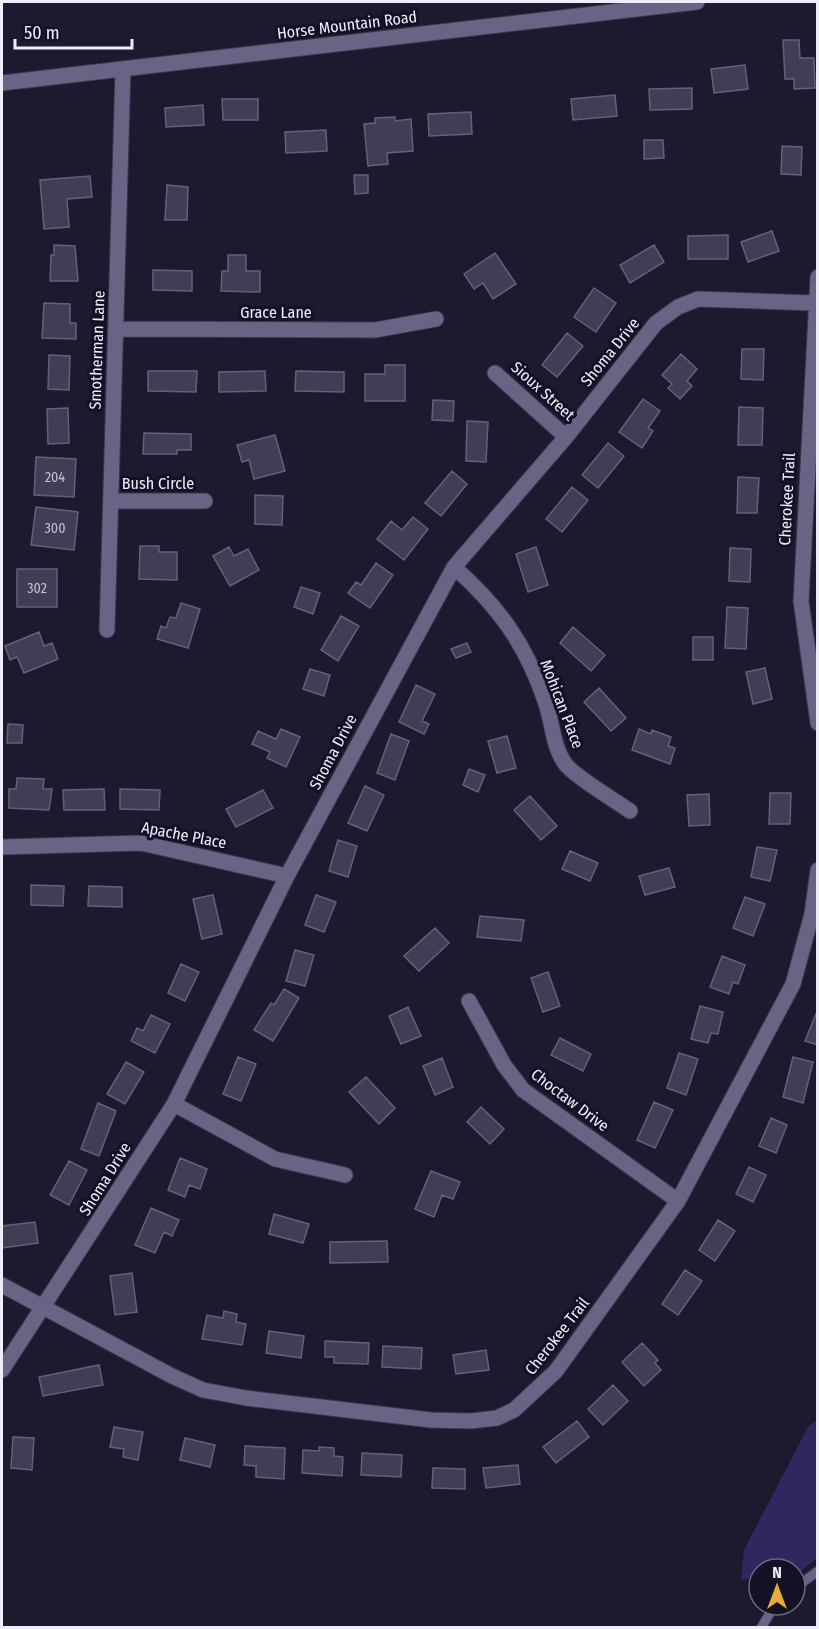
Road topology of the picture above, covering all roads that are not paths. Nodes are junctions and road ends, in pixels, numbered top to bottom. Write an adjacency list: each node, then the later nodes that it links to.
1 (697, 2): 2 (street, Horse Mountain Road)
2 (123, 70): 3 (street, Horse Mountain Road); 7 (street, Smotherman Lane)
3 (2, 83)
4 (818, 277): 5 (street, Cherokee Trail)
5 (814, 303): 9 (street, Shoma Drive); 14 (street, Cherokee Trail)
6 (436, 320): 7 (street, Grace Lane)
7 (116, 329): 10 (street, Smotherman Lane)
8 (495, 373): 9 (street, Sioux Street)
9 (566, 437): 12 (street, Shoma Drive)
10 (111, 501): 11 (street, Bush Circle); 13 (street, Smotherman Lane)
11 (205, 501)
12 (454, 567): 15 (street, Mohican Place); 18 (street, Shoma Drive)
13 (107, 630)
14 (818, 723)
15 (630, 811)
16 (2, 847): 18 (street, Apache Place)
17 (818, 870): 22 (street, Cherokee Trail)
18 (287, 876): 20 (street, Shoma Drive)
19 (469, 1001): 22 (street, Choctaw Drive)
20 (174, 1104): 21 (street); 24 (street, Shoma Drive)
21 (345, 1175)
22 (678, 1202): 24 (street, Cherokee Trail)
23 (2, 1285): 24 (street, Cherokee Trail)
24 (44, 1308): 25 (street, Shoma Drive)
25 (2, 1370)

